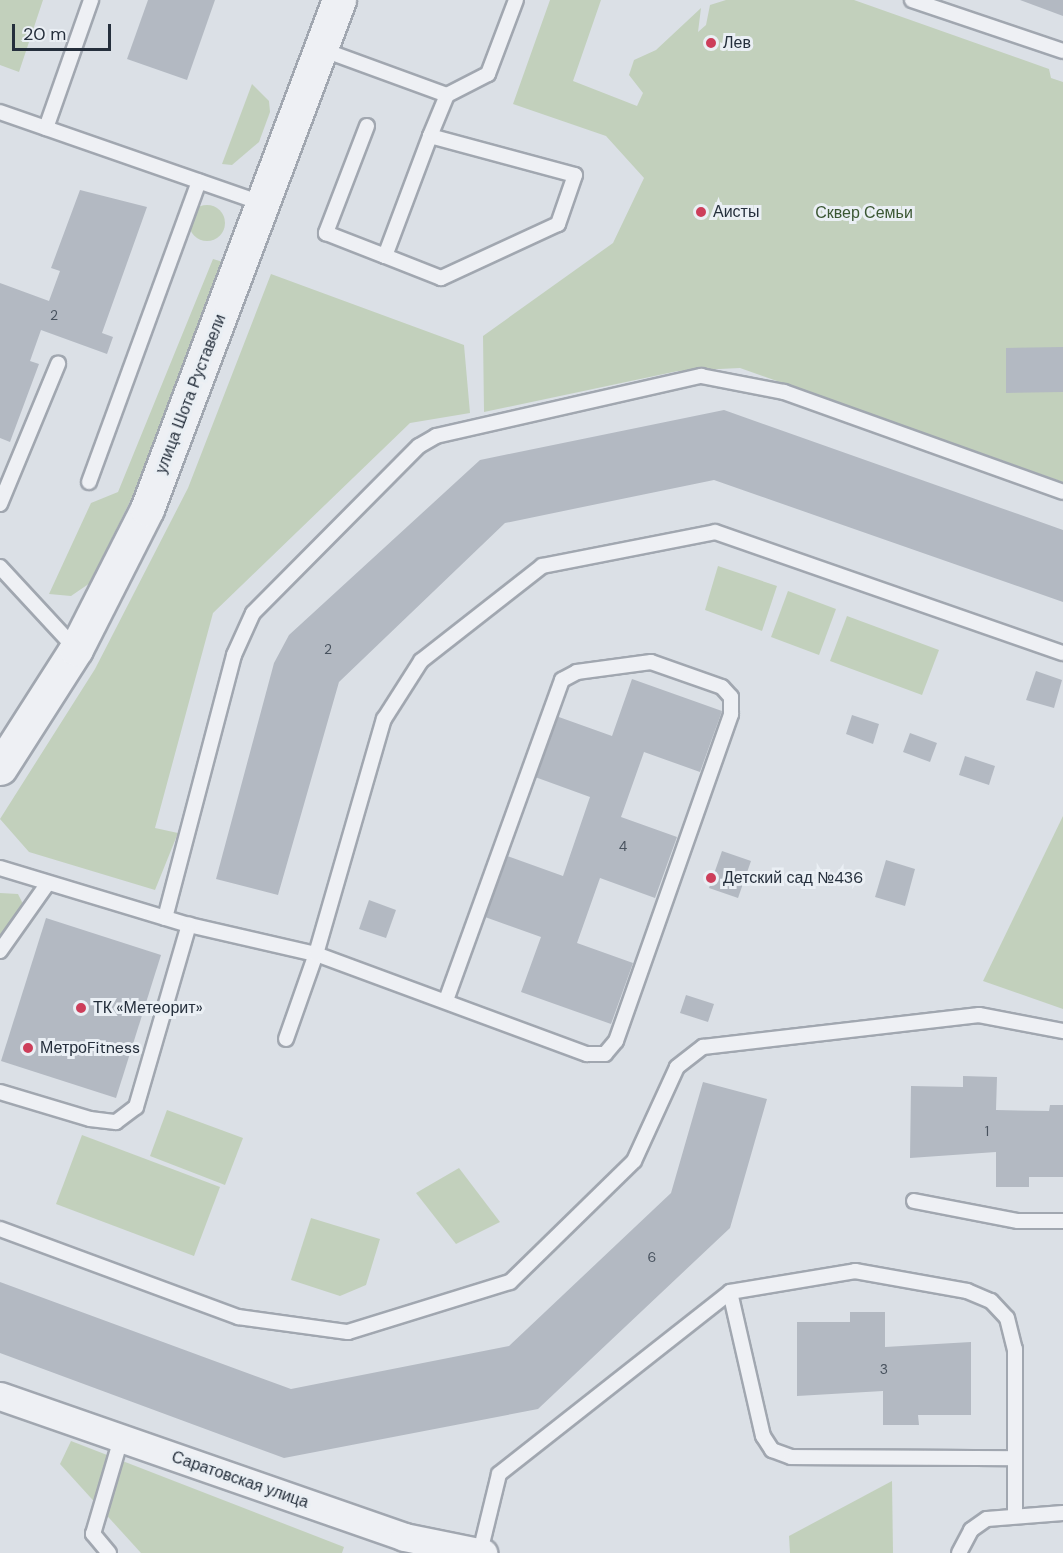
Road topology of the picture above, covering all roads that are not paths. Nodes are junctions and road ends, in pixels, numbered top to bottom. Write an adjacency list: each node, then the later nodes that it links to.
1 (91, 0): 10 (lane)
2 (339, 0): 5 (street, улица Шота Руставели)
3 (516, 0): 7 (lane)
4 (912, 0): 6 (lane)
5 (321, 49): 7 (lane); 13 (street, улица Шота Руставели)
6 (1063, 51)
7 (447, 95): 11 (lane)
8 (0, 112): 10 (lane)
9 (367, 126): 14 (lane)
10 (46, 128): 12 (lane)
11 (430, 136): 14 (lane); 14 (lane)
12 (199, 182): 13 (lane); 16 (lane)
13 (264, 204): 20 (street, улица Шота Руставели)
14 (385, 256)
15 (58, 364): 18 (lane)
16 (88, 482)
17 (1063, 492): 25 (lane)
18 (0, 504)
19 (0, 567): 20 (lane)
20 (76, 649): 22 (street, улица Шота Руставели)
21 (1063, 653): 28 (lane)
22 (0, 768)
23 (0, 868): 24 (lane)
24 (48, 883): 25 (lane); 27 (lane)
25 (165, 918): 26 (lane)
26 (189, 925): 28 (lane); 32 (lane)
27 (0, 951)
28 (316, 954): 29 (lane); 31 (lane)
29 (446, 1000): 29 (lane)
30 (1063, 1030): 35 (lane)
31 (286, 1039)
32 (0, 1092)
33 (914, 1201): 34 (lane)
34 (1063, 1221)
35 (0, 1229)
36 (730, 1292): 39 (lane); 39 (lane); 43 (lane)
37 (0, 1396): 38 (street, Саратовская улица)
38 (121, 1438): 42 (street, Саратовская улица); 44 (lane)
39 (1015, 1458): 40 (lane)
40 (1015, 1513): 41 (lane); 45 (lane)
41 (1063, 1513)
42 (401, 1545): 43 (street, Саратовская улица)
43 (472, 1552)
44 (109, 1553)
45 (959, 1553)

